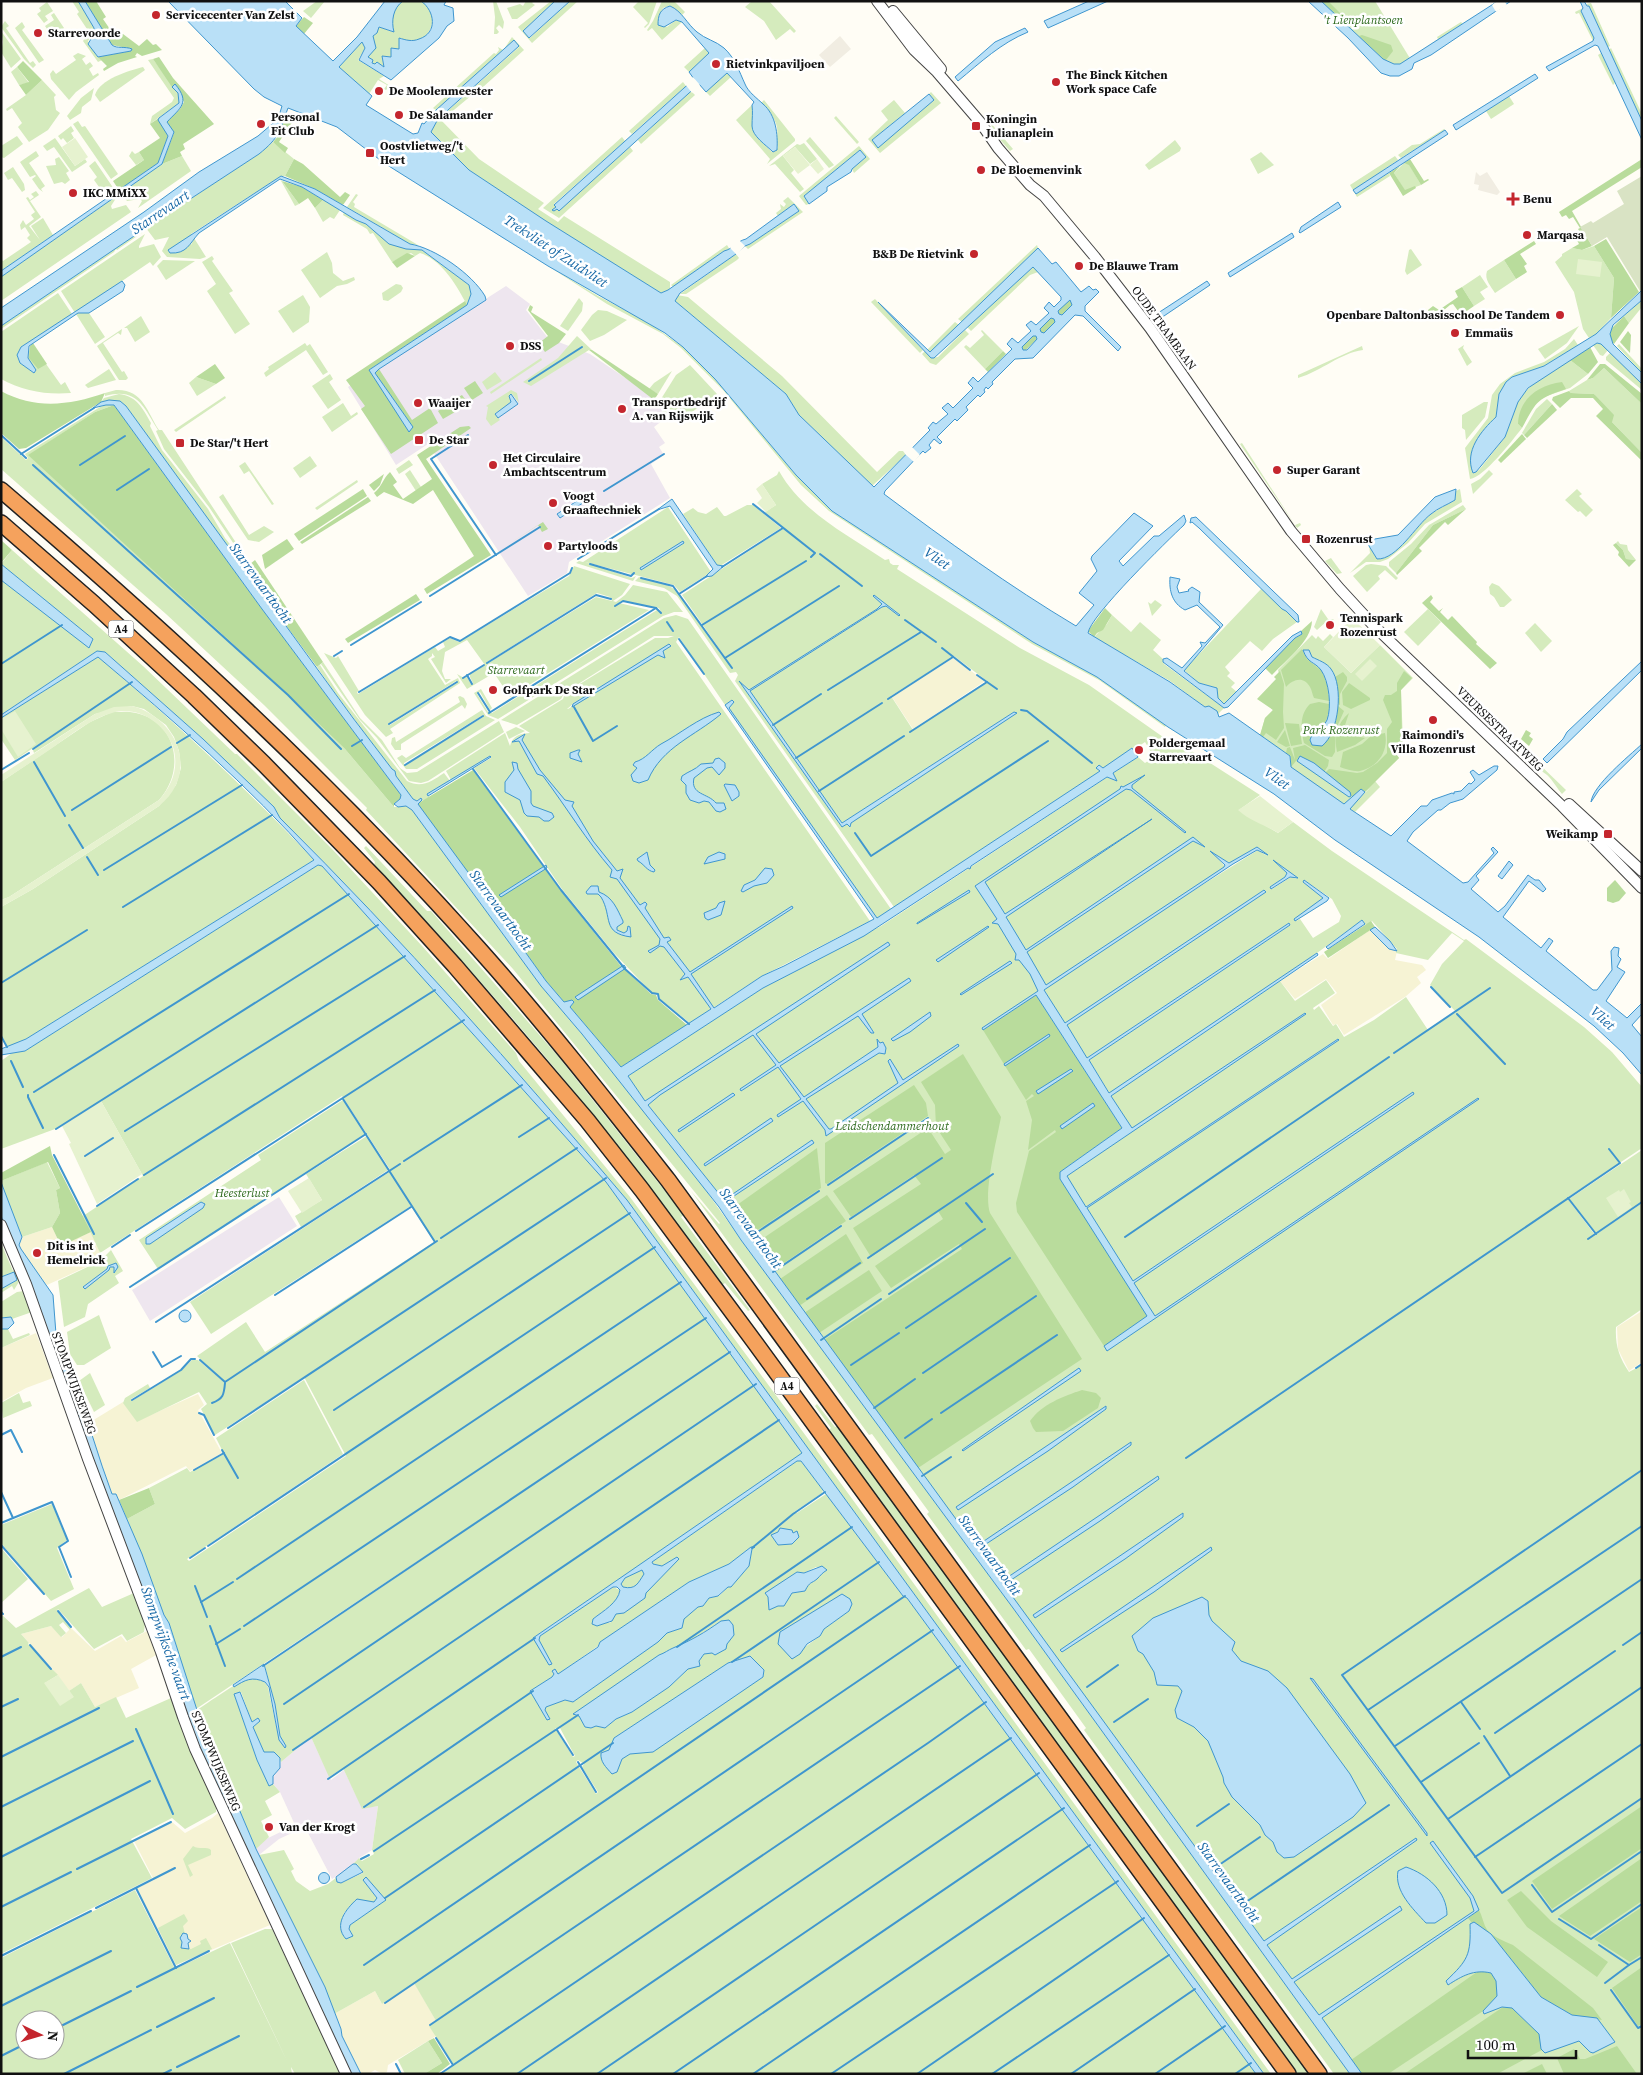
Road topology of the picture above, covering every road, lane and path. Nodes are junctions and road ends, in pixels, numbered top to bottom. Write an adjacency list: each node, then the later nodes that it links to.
1 (877, 1): 5 (street, OUDE TRAMBAAN)
2 (884, 1): 5 (street, OUDE TRAMBAAN)
3 (1, 490): 11 (highway, A4)
4 (1, 523): 10 (highway, A4)
5 (1342, 587): 6 (street, VEURSESTRAATWEG); 7 (street, VEURSESTRAATWEG)
6 (1642, 871)
7 (1642, 888)
8 (1, 1225): 9 (street, STOMPWIJKSEWEG)
9 (346, 2074)
10 (1288, 2074)
11 (1319, 2074)

